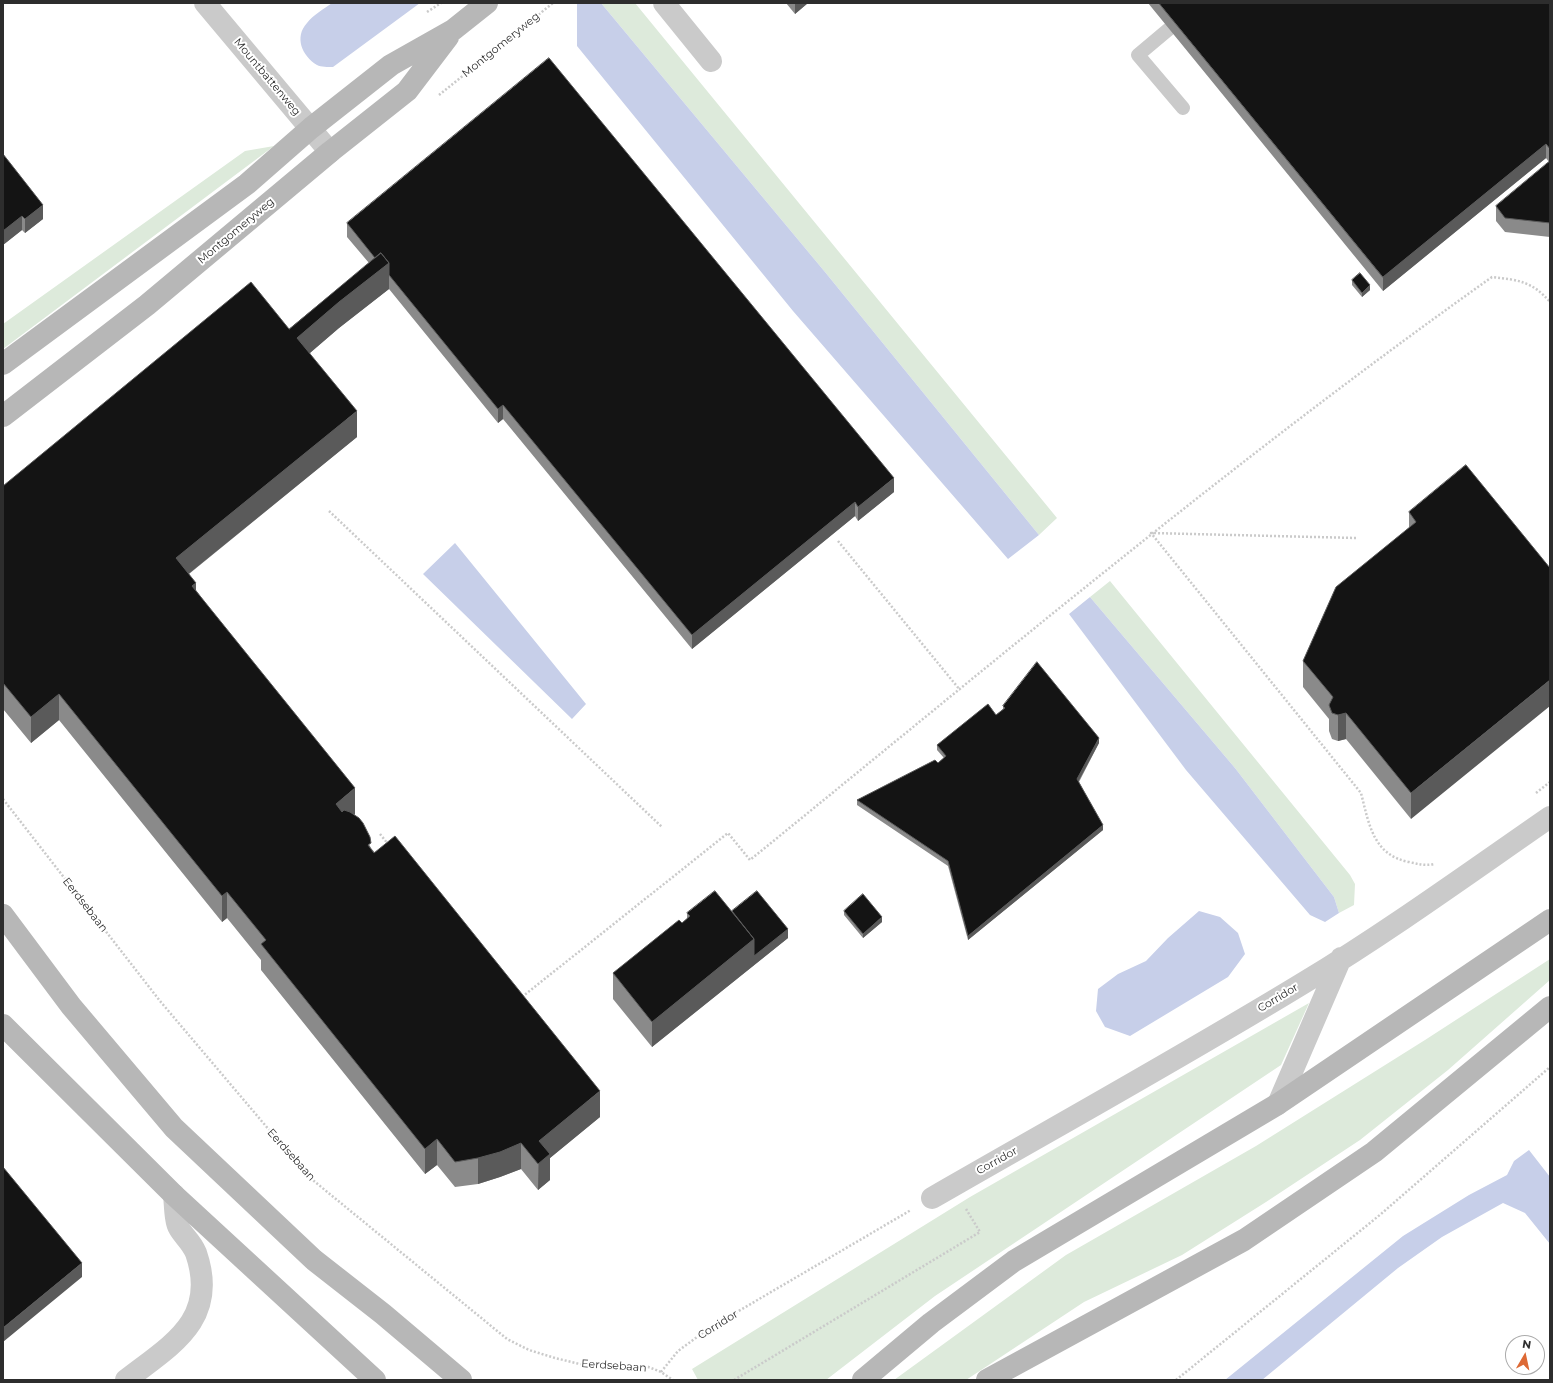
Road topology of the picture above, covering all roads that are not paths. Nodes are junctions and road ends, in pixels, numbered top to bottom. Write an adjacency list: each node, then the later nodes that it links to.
1 (205, 3): 8 (street, Mountbattenweg)
2 (487, 3): 5 (main road, Montgomeryweg)
3 (664, 3): 6 (street)
4 (1200, 3): 7 (lane)
5 (453, 30): 8 (main road, Montgomeryweg); 9 (main road, Montgomeryweg)
6 (711, 61)
7 (1183, 108)
8 (311, 128): 9 (street, Mountbattenweg); 10 (main road, Montgomeryweg)
9 (330, 152): 11 (main road, Montgomeryweg)
10 (3, 364)
11 (3, 416)
12 (1550, 817): 15 (street, Corridor)
13 (3, 915): 23 (main road)
14 (1550, 920): 18 (main road)
15 (1341, 958): 18 (street); 20 (street, Corridor)
16 (1550, 1007): 25 (main road)
17 (3, 1025): 19 (main road)
18 (1278, 1104): 24 (main road)
19 (174, 1195): 21 (street); 22 (main road)
20 (932, 1198)
21 (126, 1380)
22 (375, 1380)
23 (461, 1380)
24 (863, 1380)
25 (987, 1380)

